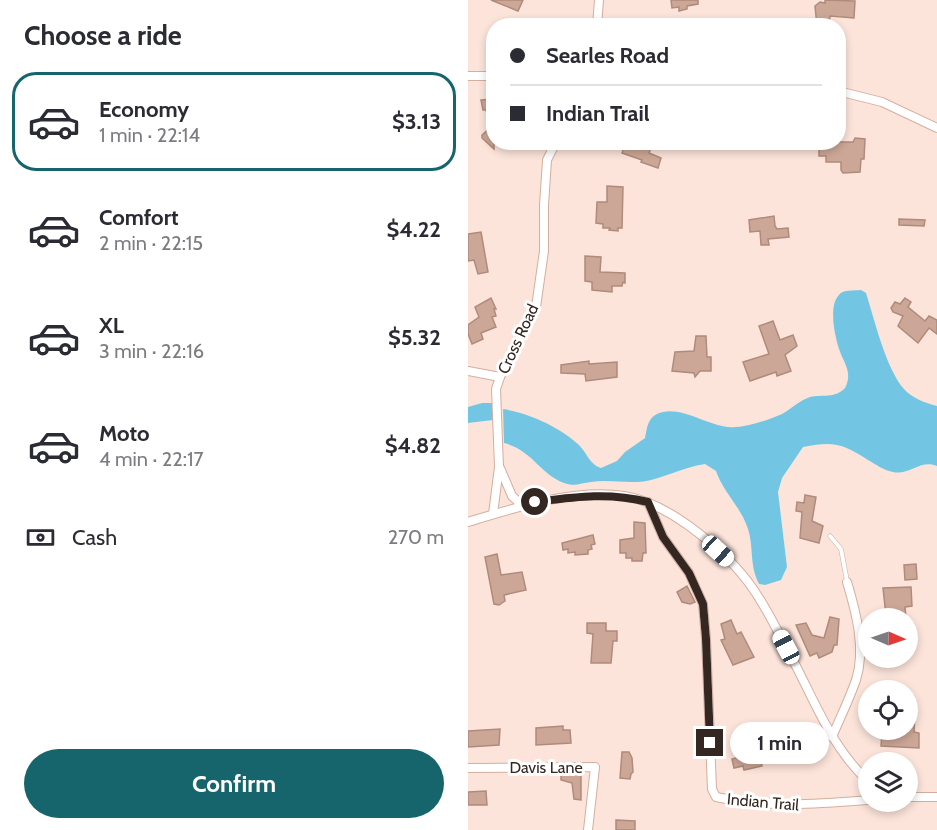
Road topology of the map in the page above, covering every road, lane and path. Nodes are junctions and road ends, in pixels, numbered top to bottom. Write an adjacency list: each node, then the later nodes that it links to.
1 (599, 0): 2 (street)
2 (598, 18)
3 (468, 76): 4 (street)
4 (486, 76)
5 (846, 93): 6 (street)
6 (937, 128)
7 (552, 150): 9 (street, Cross Road)
8 (468, 371): 9 (street)
9 (500, 377): 10 (street, Cross Road)
10 (499, 467): 12 (street, Cross Road); 13 (street, Cross Road)
11 (648, 502): 12 (street); 17 (street); 22 (street, Indian Trail)
12 (523, 506): 13 (street)
13 (493, 514): 14 (street)
14 (468, 522)
15 (830, 536): 16 (lane)
16 (847, 582): 17 (street)
17 (832, 737): 19 (street)
18 (468, 768): 23 (street, Davis Lane)
19 (858, 772)
20 (918, 797): 21 (street)
21 (937, 797)
22 (858, 801)
23 (588, 830)

